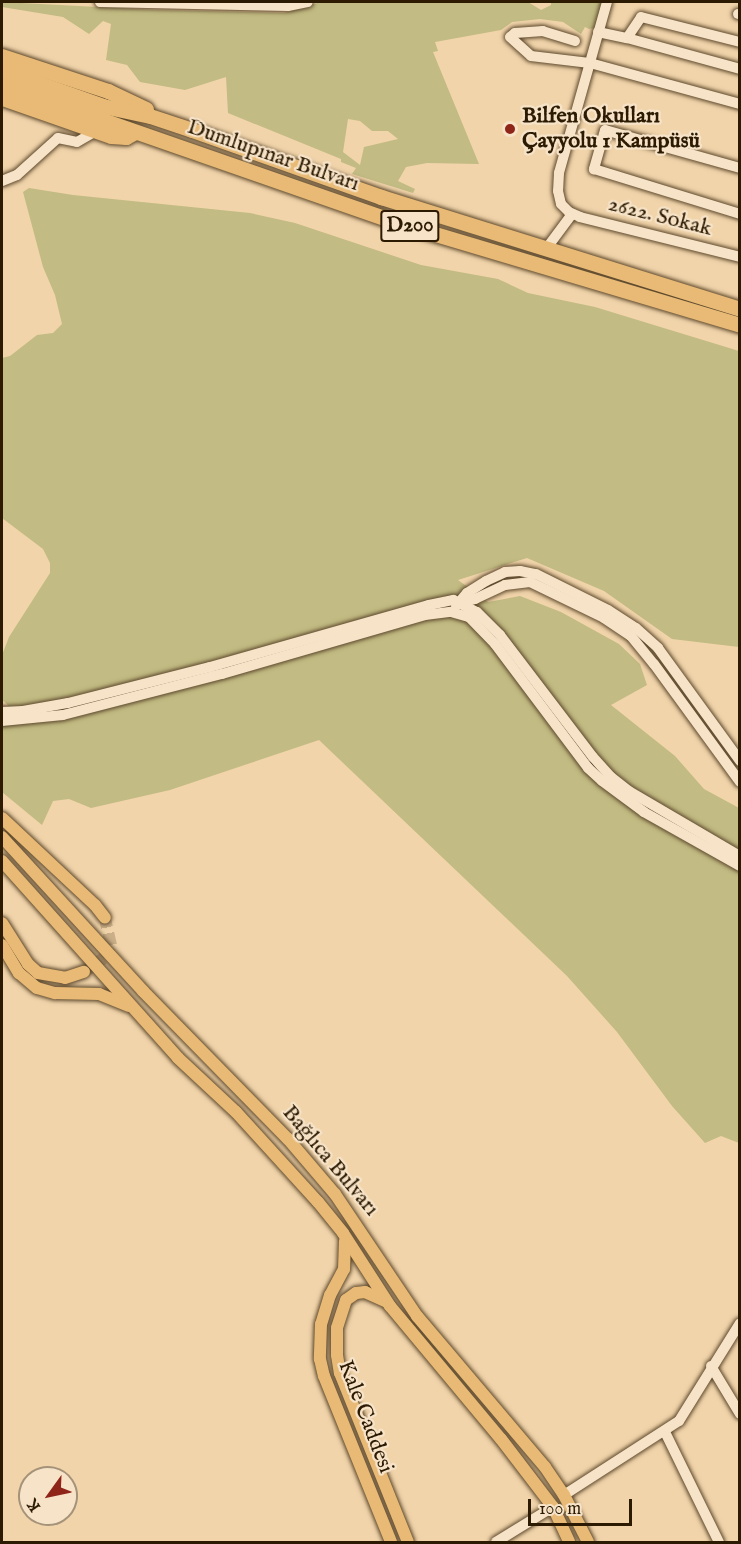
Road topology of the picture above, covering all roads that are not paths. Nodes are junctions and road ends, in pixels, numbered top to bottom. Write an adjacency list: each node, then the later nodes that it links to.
1 (100, 2): 4 (street)
2 (308, 2): 5 (street)
3 (607, 2): 6 (street)
4 (154, 3): 5 (street)
5 (223, 4)
6 (598, 32): 7 (street); 11 (street)
7 (627, 38): 9 (street); 12 (street)
8 (575, 41): 11 (street)
9 (740, 42)
10 (2, 56): 18 (highway)
11 (590, 63): 16 (street); 21 (street)
12 (740, 69)
13 (2, 70): 17 (highway, Dumlupınar Bulvarı / D200)
14 (2, 86): 17 (highway, Dumlupınar Bulvarı / D200)
15 (2, 98): 17 (highway)
16 (740, 104)
17 (99, 119): 18 (highway, Dumlupınar Bulvarı / D200); 20 (street); 26 (highway, Dumlupınar Bulvarı / D200)
18 (192, 130): 23 (highway, Dumlupınar Bulvarı / D200)
19 (740, 168): 22 (street)
20 (2, 181)
21 (572, 214): 23 (street); 24 (street, 2622. Sokak)
22 (740, 214)
23 (546, 249): 25 (highway, Dumlupınar Bulvarı / D200)
24 (740, 257)
25 (740, 309)
26 (740, 325)
27 (460, 603): 28 (street); 29 (street); 31 (street); 32 (street); 35 (street)
28 (451, 612): 30 (street); 37 (street)
29 (2, 712)
30 (2, 721)
31 (740, 761)
32 (740, 782)
33 (2, 818): 38 (main road)
34 (2, 837): 49 (main road, Bağlıca Bulvarı)
35 (740, 856)
36 (2, 861): 42 (main road, Bağlıca Bulvarı)
37 (740, 866)
38 (105, 918)
39 (2, 923): 41 (main road)
40 (2, 945): 42 (main road)
41 (84, 972)
42 (139, 1013): 43 (main road, Bağlıca Bulvarı)
43 (345, 1237): 44 (main road, Bağlıca Bulvarı); 51 (main road, Kale Caddesi)
44 (390, 1306): 50 (main road, Bağlıca Bulvarı); 52 (main road, Kale Caddesi)
45 (740, 1323): 46 (street)
46 (711, 1366): 47 (street); 48 (street)
47 (740, 1414)
48 (665, 1432): 49 (street); 56 (street)
49 (564, 1495): 55 (main road, Bağlıca Bulvarı)
50 (553, 1507): 53 (street); 54 (main road, Bağlıca Bulvarı)
51 (391, 1542)
52 (408, 1542)
53 (496, 1542)
54 (569, 1542)
55 (588, 1542)
56 (719, 1542)

